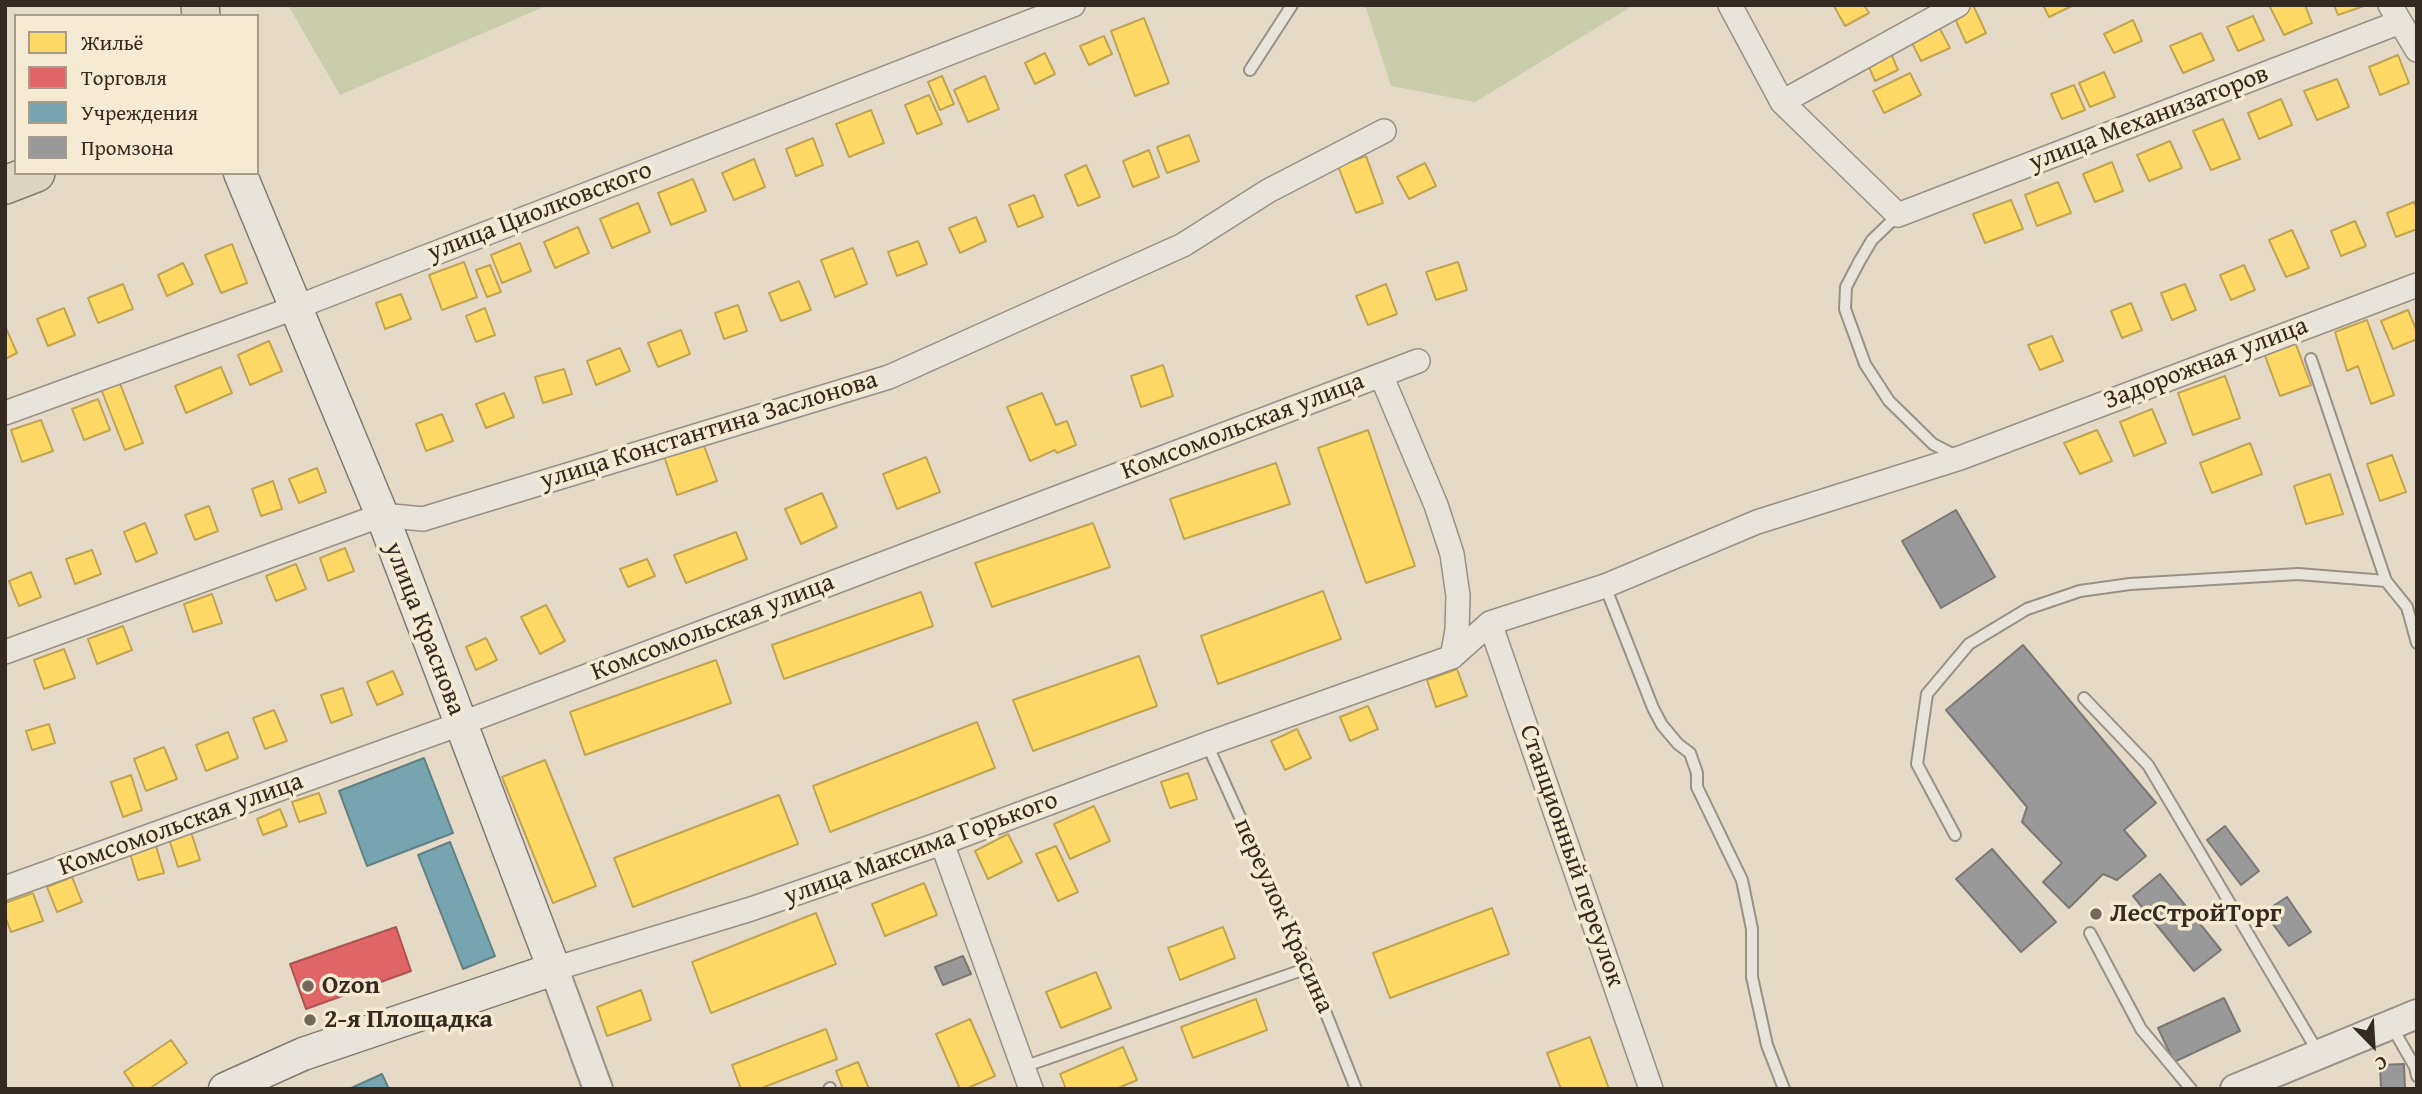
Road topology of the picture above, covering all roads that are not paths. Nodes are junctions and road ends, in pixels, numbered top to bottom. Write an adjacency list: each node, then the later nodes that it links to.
1 (1073, 5): 15 (street, улица Циолковского)
2 (1292, 5): 7 (lane)
3 (1730, 5): 8 (street)
4 (1958, 5): 8 (street)
5 (2395, 14): 6 (street); 13 (street, улица Механизаторов)
6 (2417, 50)
7 (1250, 71)
8 (1782, 102): 13 (street)
9 (1384, 131): 21 (street, улица Константина Заслонова)
10 (31, 175): 12 (highway)
11 (241, 175): 15 (main road, улица Краснова)
12 (5, 185)
13 (1898, 215): 20 (lane)
14 (2417, 285): 20 (street, Задорожная улица)
15 (297, 307): 19 (street, улица Циолковского); 21 (main road, улица Краснова)
16 (2311, 359): 22 (lane)
17 (1418, 361): 18 (street, Комсомольская улица)
18 (1381, 375): 27 (street); 29 (street, Комсомольская улица)
19 (5, 413)
20 (1960, 458): 23 (street, улица Максима Горького)
21 (382, 515): 26 (street, улица Константина Заслонова); 29 (main road, улица Краснова)
22 (2386, 581): 25 (lane); 31 (lane)
23 (1605, 586): 24 (street, улица Максима Горького); 47 (lane)
24 (1490, 623): 27 (street, улица Максима Горького); 46 (street, Станционный переулок)
25 (2417, 643)
26 (5, 652)
27 (1452, 657): 30 (street, улица Максима Горького)
28 (2084, 698): 39 (lane)
29 (460, 724): 33 (street, Комсомольская улица); 36 (main road, улица Краснова)
30 (1207, 744): 32 (street, улица Максима Горького); 35 (lane, переулок Красина)
31 (1955, 835)
32 (942, 843): 36 (street, улица Максима Горького); 40 (street)
33 (5, 888)
34 (2091, 933): 48 (lane)
35 (1308, 968): 40 (lane); 45 (lane, переулок Красина)
36 (555, 969): 42 (street, улица Краснова); 43 (main road, улица Максима Горького)
37 (2417, 1014): 38 (street)
38 (2391, 1024): 39 (street); 41 (lane)
39 (2320, 1054): 49 (street)
40 (1023, 1067): 44 (street)
41 (2417, 1076)
42 (596, 1088)
43 (225, 1089)
44 (1031, 1089)
45 (1356, 1089)
46 (1651, 1089)
47 (1784, 1089)
48 (2191, 1089)
49 (2235, 1089)

